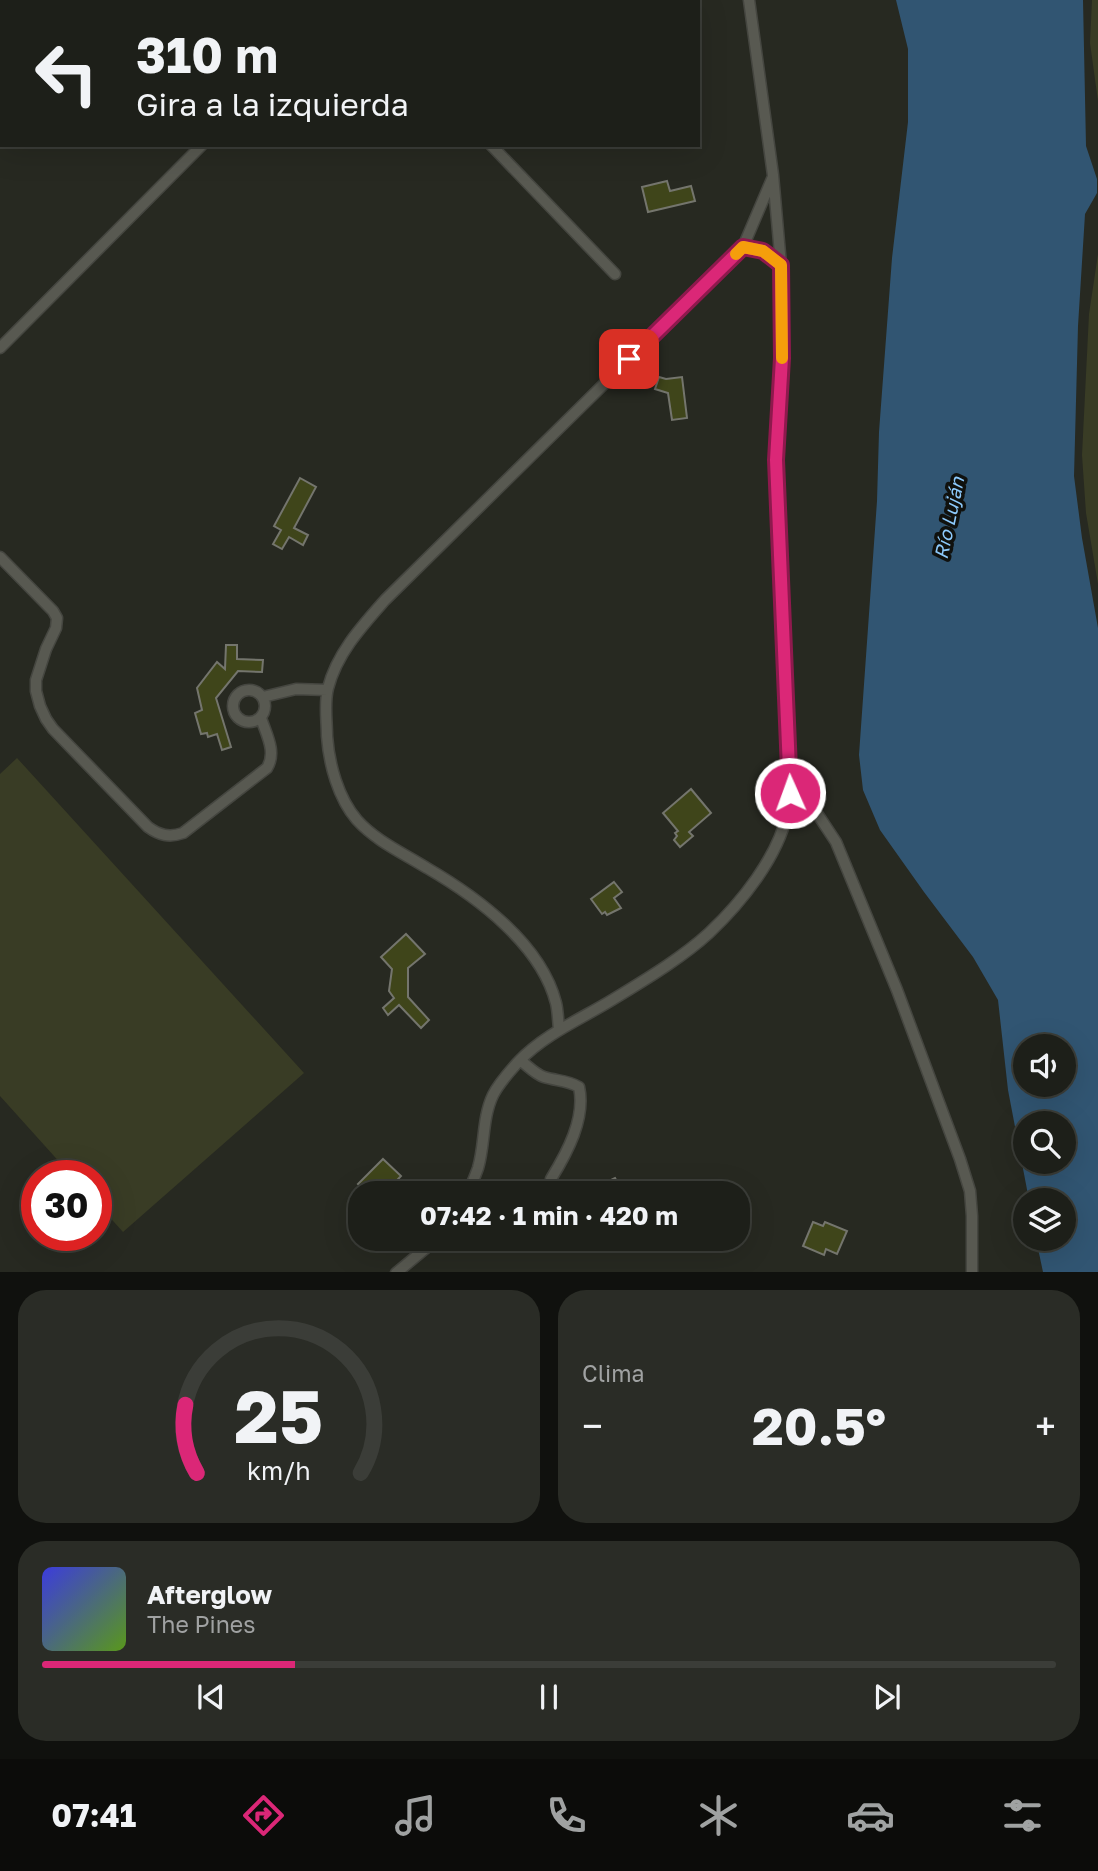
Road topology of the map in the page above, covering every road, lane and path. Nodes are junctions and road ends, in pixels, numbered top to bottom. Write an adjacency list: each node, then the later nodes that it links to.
1 (749, 0): 4 (street)
2 (200, 147): 8 (street)
3 (493, 147): 7 (street)
4 (773, 175): 5 (street); 6 (street)
5 (743, 247): 6 (street); 10 (street)
6 (781, 265): 13 (street)
7 (615, 274)
8 (0, 348)
9 (0, 557): 12 (street)
10 (327, 690): 11 (street); 14 (street)
11 (263, 697): 12 (street); 12 (street)
12 (261, 718)
13 (789, 771): 14 (street); 20 (street)
14 (559, 1029): 15 (street)
15 (520, 1059): 16 (street); 17 (street)
16 (551, 1179)
17 (473, 1181)
18 (422, 1251): 19 (street)
19 (396, 1272)
20 (972, 1272)

